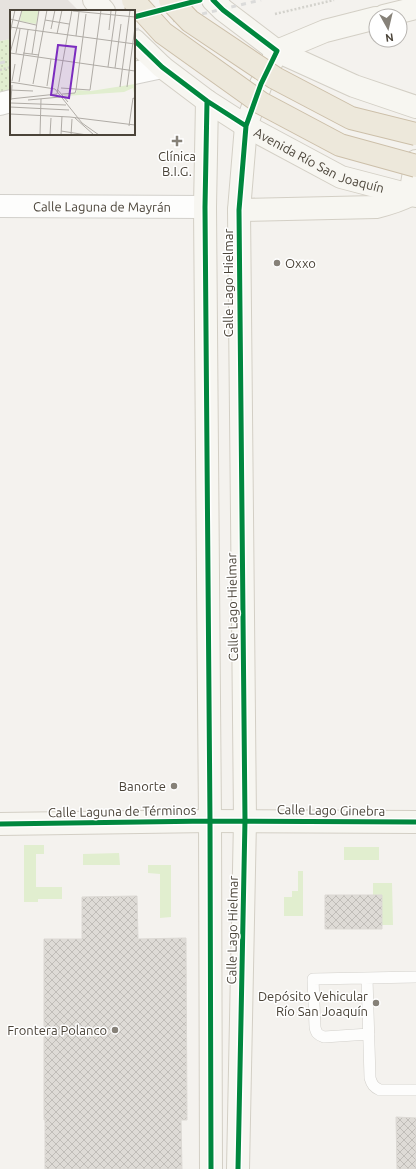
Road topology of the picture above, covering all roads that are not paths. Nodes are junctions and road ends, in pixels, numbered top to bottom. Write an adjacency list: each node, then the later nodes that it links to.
1 (94, 0): 5 (street)
2 (133, 0): 18 (highway, Avenida Río San Joaquín, bridge)
3 (170, 0): 16 (highway, bridge)
4 (213, 0): 8 (street)
5 (103, 10)
6 (368, 20): 8 (street)
7 (135, 41): 9 (street, Avenida Río San Joaquín)
8 (277, 51): 14 (street); 15 (street, Calle Lago Hielmar)
9 (162, 67): 10 (street); 12 (street, Avenida Río San Joaquín)
10 (135, 73)
11 (10, 101): 13 (street)
12 (207, 101): 15 (street, Avenida Río San Joaquín); 21 (street, Calle Lago Hielmar)
13 (0, 104)
14 (416, 107)
15 (246, 126): 19 (street, Avenida Río San Joaquín); 22 (street, Calle Lago Hielmar)
16 (416, 134)
17 (416, 161): 19 (street)
18 (416, 166)
19 (413, 195): 22 (street)
20 (0, 206): 21 (street, Calle Laguna de Mayrán)
21 (205, 207): 24 (street, Calle Lago Hielmar)
22 (239, 210): 23 (street, Calle Lago Hielmar)
23 (245, 820): 24 (street, Calle Laguna de Términos); 25 (street, Calle Lago Ginebra); 32 (street, Calle Lago Hielmar)
24 (210, 821): 26 (street, Calle Laguna de Términos); 31 (street, Calle Lago Hielmar)
25 (416, 822)
26 (0, 824)
27 (416, 977): 28 (lane)
28 (368, 978): 29 (lane); 29 (lane)
29 (369, 1034): 30 (lane)
30 (416, 1090)
31 (211, 1169)
32 (238, 1169)

